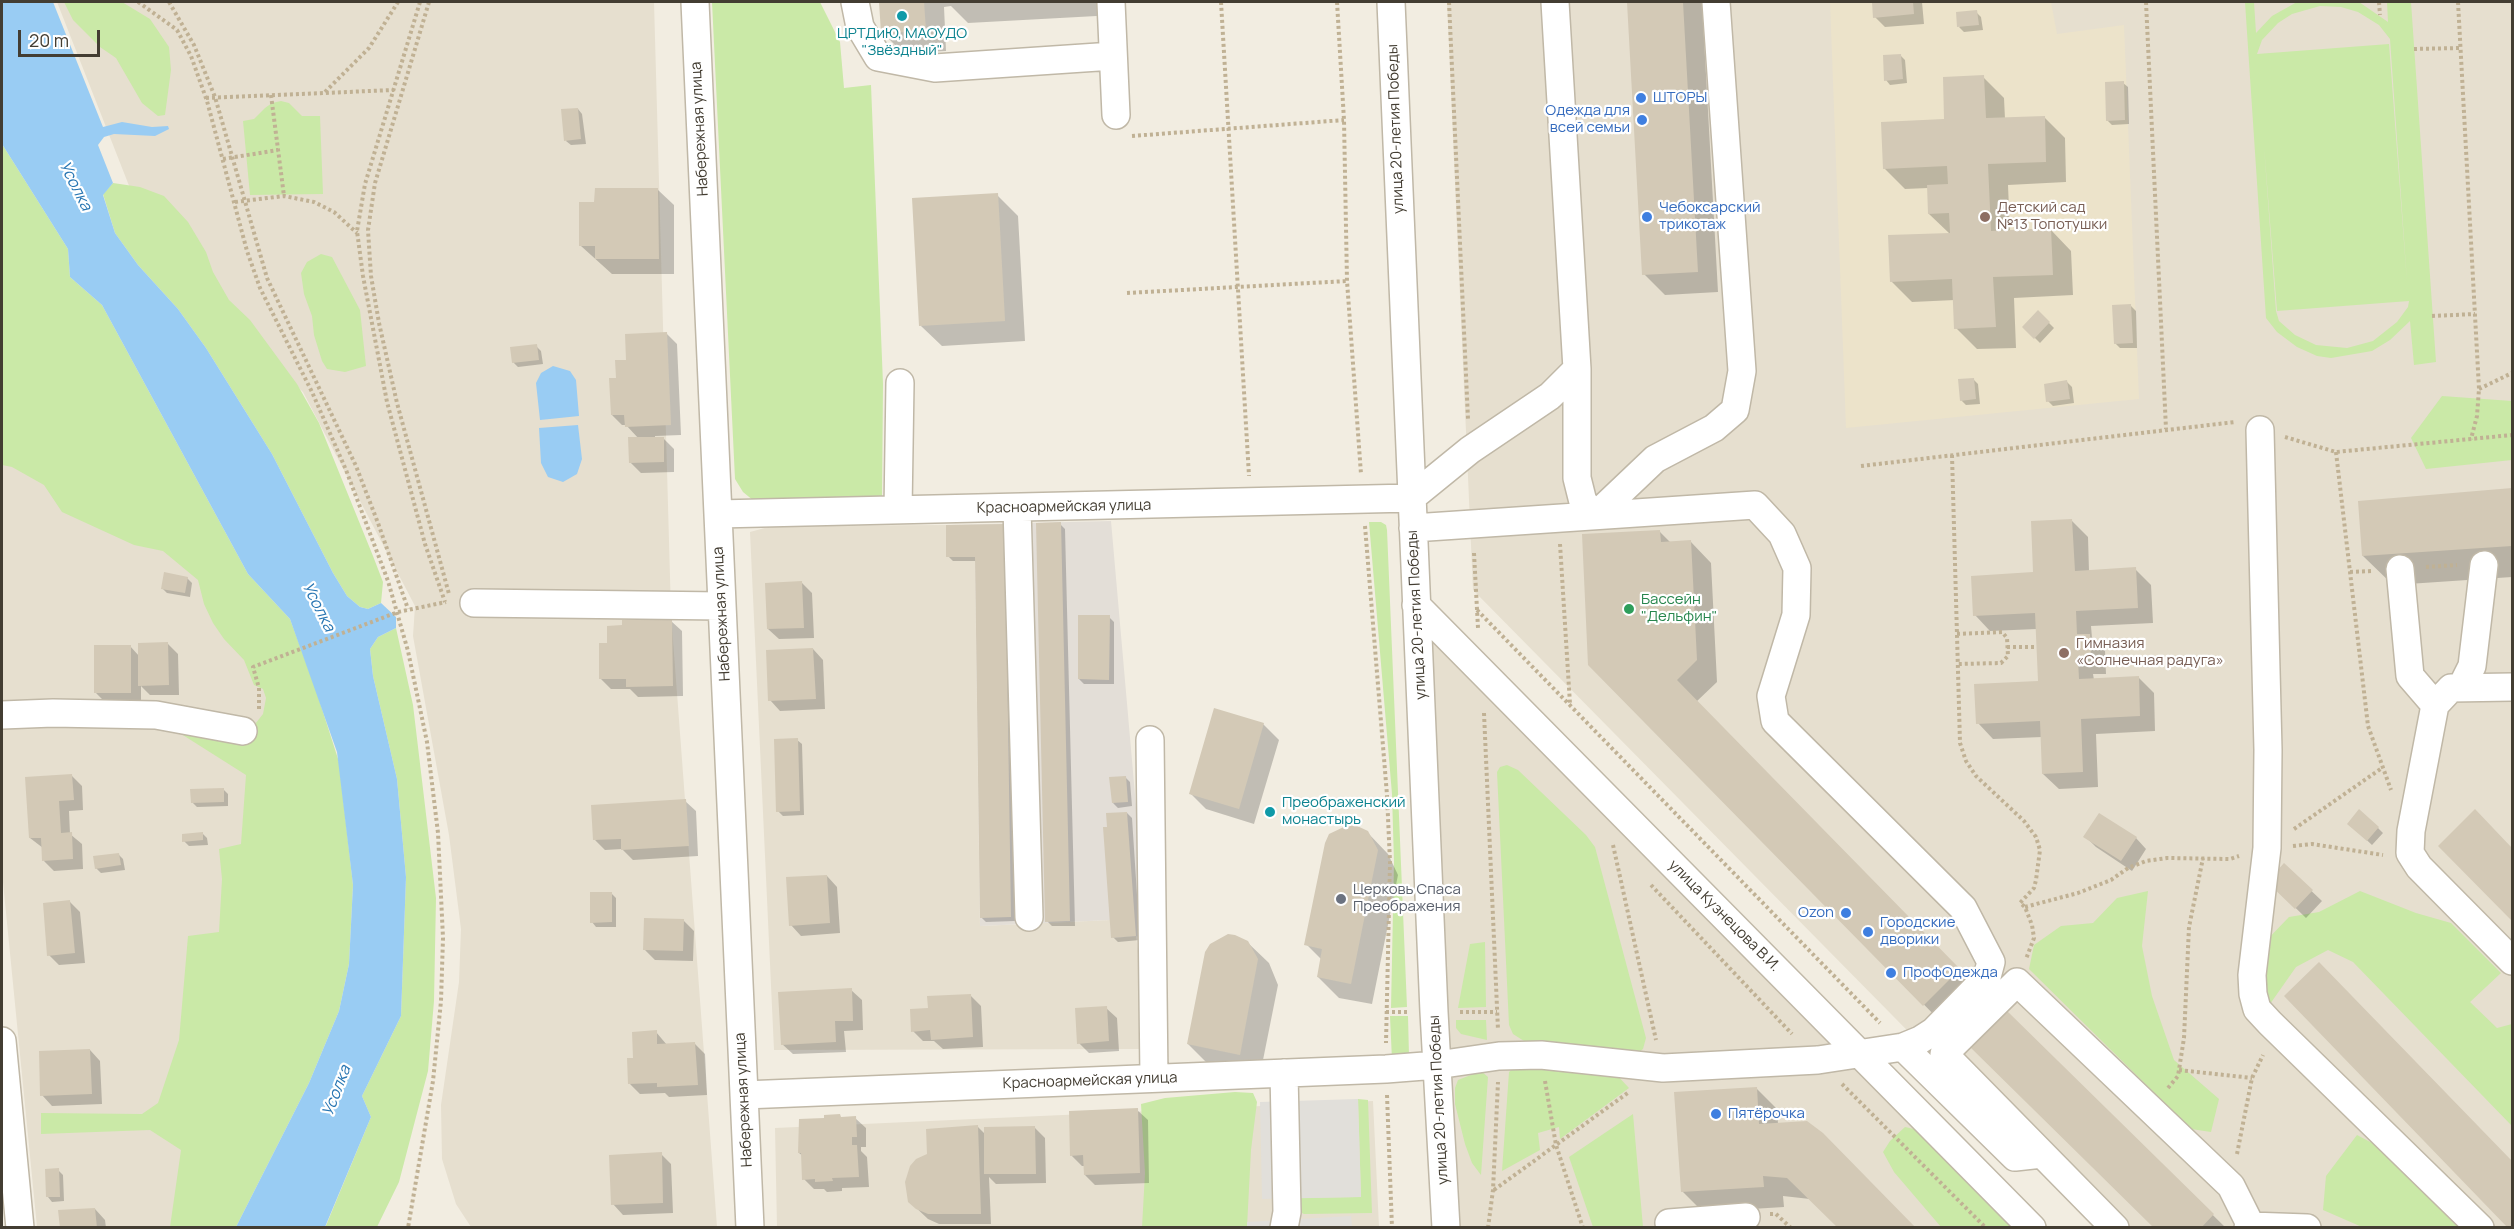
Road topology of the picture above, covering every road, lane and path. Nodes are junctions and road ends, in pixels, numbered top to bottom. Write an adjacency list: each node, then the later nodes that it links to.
1 (138, 2): 26 (path)
2 (168, 2): 25 (path)
3 (398, 2): 23 (path)
4 (420, 2): 22 (path)
5 (429, 2): 71 (path)
6 (694, 2): 61 (street, Набережная улица)
7 (855, 2): 21 (street)
8 (1111, 2): 21 (street)
9 (1221, 2): 29 (path)
10 (1337, 2): 27 (path)
11 (1391, 2): 56 (street, улица 20-летия Победы)
12 (1449, 2): 46 (path)
13 (1555, 2): 42 (street)
14 (1716, 2): 62 (street)
15 (2146, 2): 48 (path)
16 (2379, 2): 18 (path)
17 (2458, 2): 19 (path)
18 (2380, 15)
19 (2460, 48): 20 (path); 40 (path)
20 (2414, 50)
21 (1113, 56): 28 (street)
22 (394, 90): 23 (path); 36 (path)
23 (325, 93): 24 (path)
24 (271, 95): 25 (path); 30 (path)
25 (214, 97): 26 (path); 31 (path)
26 (206, 98): 32 (path)
27 (1344, 120): 29 (path); 37 (path)
28 (1119, 126): 29 (path)
29 (1227, 130): 38 (path)
30 (278, 150): 31 (path); 33 (path)
31 (232, 158): 32 (path); 34 (path)
32 (223, 159): 35 (path)
33 (284, 196): 34 (path); 36 (path)
34 (245, 201): 35 (path); 74 (path)
35 (235, 202): 76 (path)
36 (358, 234): 70 (path)
37 (1347, 281): 38 (path); 57 (path)
38 (1238, 286): 39 (path); 58 (path)
39 (1127, 293)
40 (2475, 314): 41 (path); 45 (path)
41 (2432, 316)
42 (1577, 369): 56 (street); 62 (street)
43 (2512, 373): 45 (path)
44 (900, 383): 60 (street)
45 (2479, 389): 51 (path)
46 (1468, 423)
47 (2207, 424): 48 (path)
48 (2166, 429): 54 (path)
49 (2260, 430): 93 (street)
50 (2512, 435): 51 (path)
51 (2471, 439): 53 (path)
52 (2307, 443): 53 (path)
53 (2336, 452): 91 (path)
54 (1952, 455): 55 (path); 78 (path)
55 (1861, 466)
56 (1411, 498): 57 (street, Красноармейская улица); 64 (street, улица 20-летия Победы)
57 (1363, 500): 58 (street, Красноармейская улица); 101 (path)
58 (1251, 504): 59 (street, Красноармейская улица)
59 (1017, 508): 60 (street, Красноармейская улица); 98 (street)
60 (898, 510): 61 (street, Красноармейская улица)
61 (718, 514): 73 (street, Набережная улица)
62 (1596, 515): 63 (street, Красноармейская улица); 107 (street, Красноармейская улица)
63 (1559, 518): 64 (street, Красноармейская улица); 85 (path)
64 (1413, 528): 72 (street, улица 20-летия Победы)
65 (1474, 553): 75 (path)
66 (2454, 565): 68 (path)
67 (2484, 565): 82 (street)
68 (2435, 566)
69 (2400, 569): 86 (street)
70 (445, 602): 71 (path); 74 (path)
71 (462, 603): 73 (street)
72 (1416, 605): 108 (street, улица Кузнецова В.И.); 112 (street, улица 20-летия Победы)
73 (722, 606): 120 (street, Набережная улица)
74 (408, 609): 76 (path)
75 (1477, 610): 77 (path); 85 (path)
76 (398, 612): 84 (path); 129 (path)
77 (1478, 632)
78 (1957, 634): 80 (path); 81 (path)
79 (2036, 646): 80 (path)
80 (2007, 647): 81 (path)
81 (1958, 664): 97 (path)
82 (2462, 686): 83 (street); 86 (street)
83 (2512, 687)
84 (259, 688)
85 (1570, 705): 107 (path)
86 (2435, 705): 92 (street)
87 (2, 715): 89 (street)
88 (1492, 721): 104 (path)
89 (243, 731)
90 (1150, 740): 118 (street)
91 (2382, 768): 92 (path); 93 (path)
92 (2410, 842): 93 (path); 100 (street)
93 (2267, 848): 95 (path); 105 (street)
94 (1621, 853): 113 (path)
95 (2203, 858): 97 (path); 115 (path)
96 (1645, 879): 111 (path)
97 (2025, 908): 99 (path)
98 (1029, 917)
99 (2028, 956)
100 (2512, 961)
101 (1386, 1012): 102 (path); 114 (path)
102 (1410, 1012)
103 (1459, 1012): 104 (path)
104 (1497, 1012): 109 (path)
105 (2280, 1033): 119 (path); 142 (street)
106 (2, 1041): 128 (street)
107 (1903, 1047): 108 (street, Красноармейская улица); 122 (street)
108 (1860, 1053): 111 (street, Красноармейская улица); 138 (street, улица Кузнецова В.И.)
109 (1499, 1056): 110 (street, Красноармейская улица); 112 (street, Красноармейская улица); 124 (path)
110 (1541, 1056): 113 (street, Красноармейская улица); 121 (path)
111 (1818, 1060): 113 (street, Красноармейская улица); 137 (path)
112 (1437, 1065): 114 (street, Красноармейская улица); 133 (street, улица 20-летия Победы)
113 (1663, 1068): 121 (path)
114 (1386, 1069): 116 (street, Красноармейская улица); 132 (path)
115 (2179, 1070): 117 (path); 119 (path)
116 (1284, 1073): 118 (street, Красноармейская улица); 131 (street)
117 (2178, 1076)
118 (1154, 1078): 120 (street, Красноармейская улица)
119 (2252, 1078): 123 (path)
120 (744, 1095): 130 (street, Набережная улица)
121 (1556, 1145): 124 (path); 135 (path)
122 (2042, 1154): 123 (street); 139 (street)
123 (2232, 1186): 140 (street)
124 (1493, 1190): 134 (path)
125 (1776, 1214): 136 (path)
126 (1746, 1217): 127 (street)
127 (1669, 1223)
128 (20, 1227)
129 (408, 1227)
130 (750, 1227)
131 (1284, 1227)
132 (1392, 1227)
133 (1446, 1227)
134 (1488, 1227)
135 (1583, 1227)
136 (1791, 1227)
137 (1986, 1227)
138 (2032, 1227)
139 (2115, 1227)
140 (2250, 1227): 141 (street)
141 (2307, 1227)
142 (2480, 1227)

